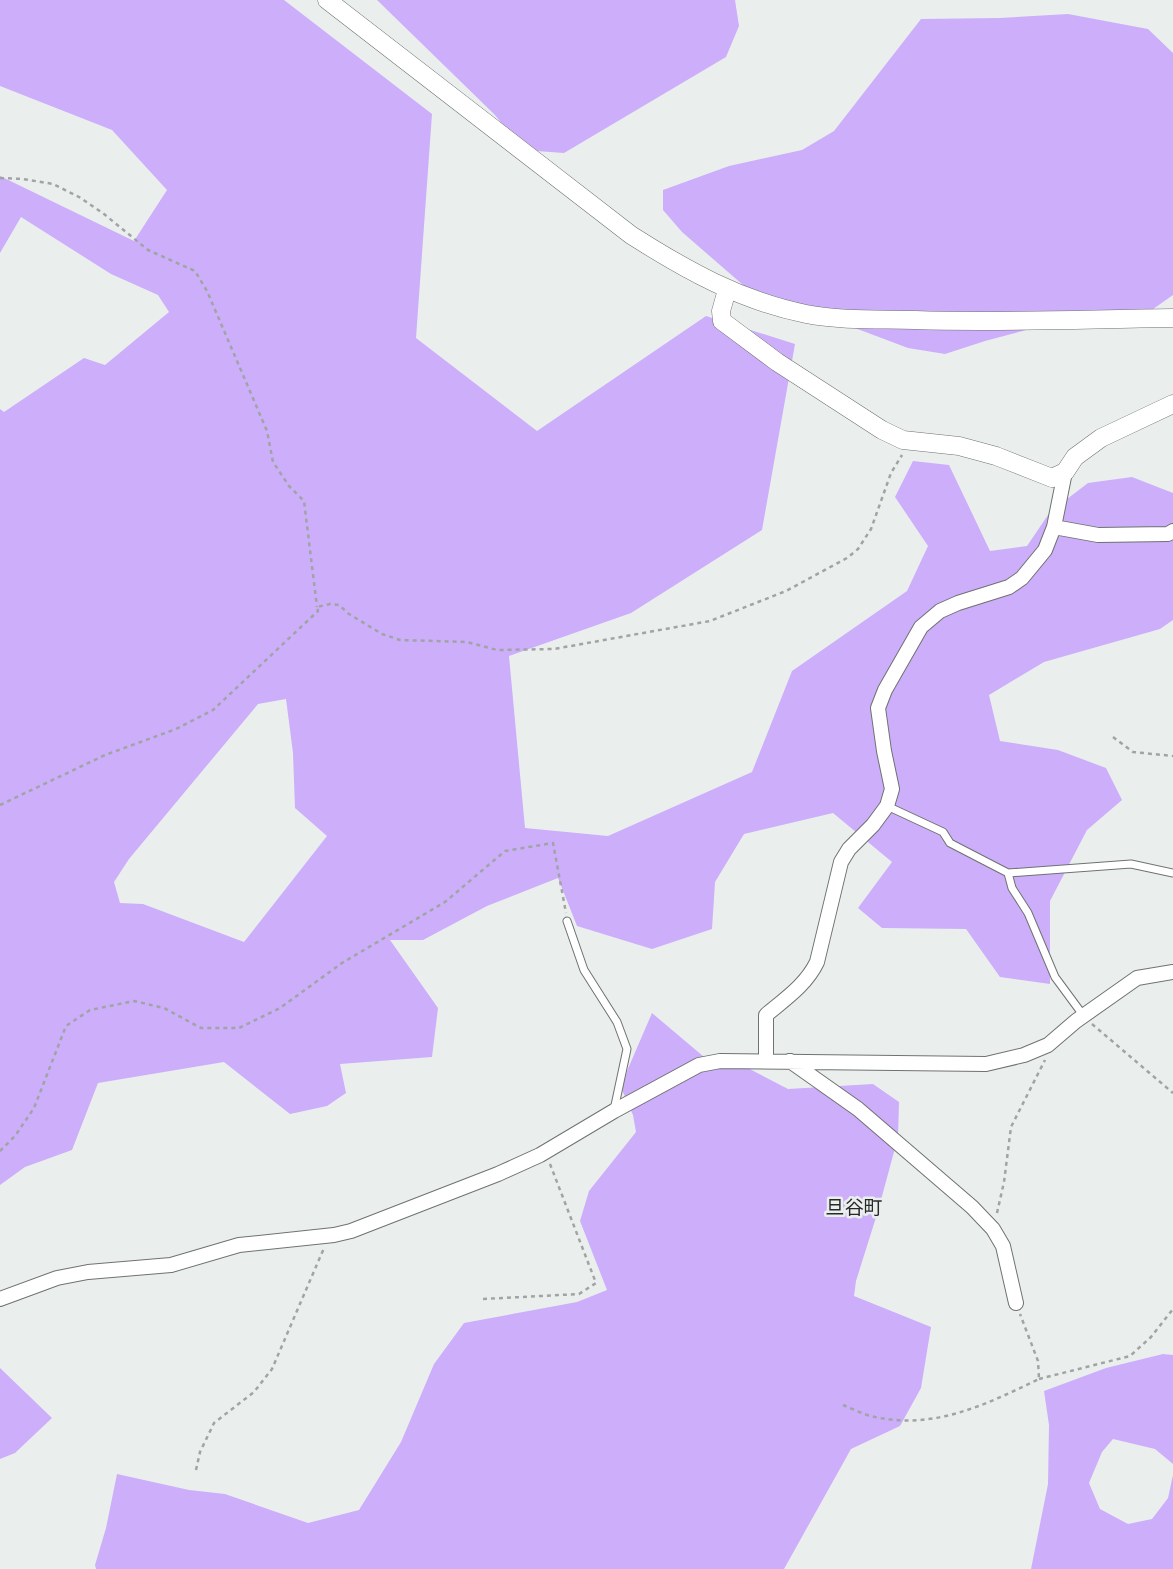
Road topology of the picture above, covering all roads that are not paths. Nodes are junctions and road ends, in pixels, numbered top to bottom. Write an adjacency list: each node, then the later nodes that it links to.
1 (326, 0): 2 (street)
2 (727, 290): 3 (street); 5 (street)
3 (1173, 318)
4 (1173, 404): 5 (street)
5 (1065, 472): 6 (street)
6 (1054, 527): 7 (street); 8 (street)
7 (1173, 532)
8 (887, 806): 9 (lane); 14 (street)
9 (1008, 873): 10 (lane); 13 (lane)
10 (1173, 873)
11 (567, 922): 16 (lane)
12 (1173, 972): 13 (street)
13 (1083, 1016): 15 (street)
14 (766, 1061): 15 (street); 16 (street)
15 (790, 1061): 18 (street)
16 (614, 1111): 17 (street)
17 (0, 1300)
18 (1016, 1303)

